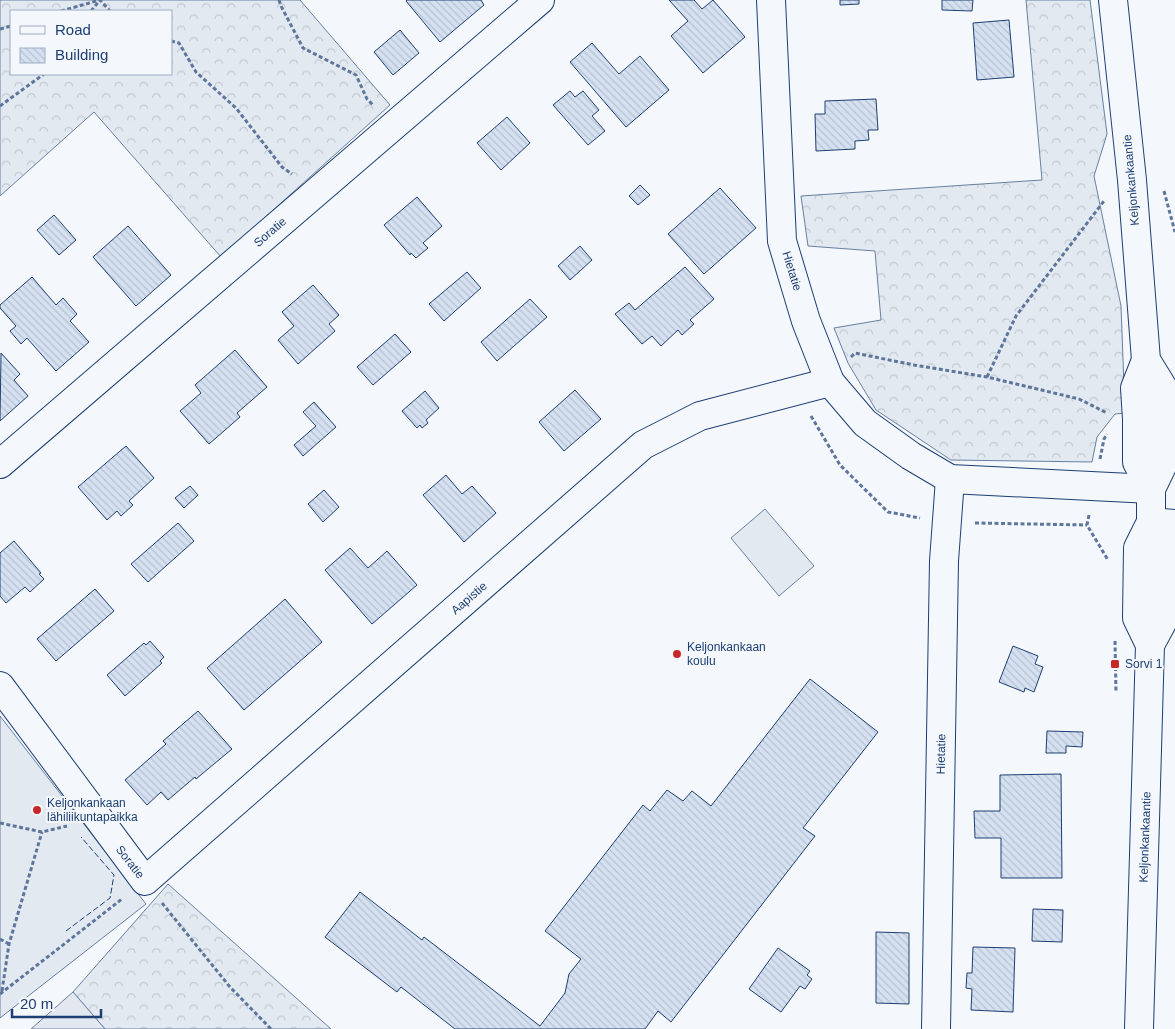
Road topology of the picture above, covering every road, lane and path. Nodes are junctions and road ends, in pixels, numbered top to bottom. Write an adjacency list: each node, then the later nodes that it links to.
1 (100, 0): 6 (path)
2 (279, 0): 12 (path)
3 (540, 0): 12 (street, Soratie)
4 (771, 0): 16 (street, Hietatie)
5 (1113, 0): 13 (street, Keljonkankaantie)
6 (65, 10)
7 (93, 10): 8 (path)
8 (109, 10)
9 (172, 41): 14 (path)
10 (43, 75): 11 (path)
11 (0, 106)
12 (394, 125): 14 (street, Soratie)
13 (1132, 180): 15 (path); 20 (street, Keljonkankaantie)
14 (318, 191): 18 (street, Soratie)
15 (987, 376): 16 (path); 17 (path)
16 (830, 382): 19 (street, Hietatie); 26 (street, Aapistie)
17 (1111, 415)
18 (0, 464)
19 (950, 479): 20 (street, Hietatie); 31 (street, Hietatie)
20 (1151, 489): 21 (street, Keljonkankaantie)
21 (1163, 523): 32 (street, Keljonkankaantie)
22 (0, 686): 23 (street, Soratie)
23 (97, 819): 25 (path); 26 (street, Soratie)
24 (0, 823): 25 (path)
25 (42, 832): 28 (path)
26 (145, 882): 29 (path); 30 (path, Soratie)
27 (0, 939): 28 (path)
28 (9, 944): 29 (path)
29 (1, 993)
30 (271, 1029)
31 (936, 1029)
32 (1140, 1029)

